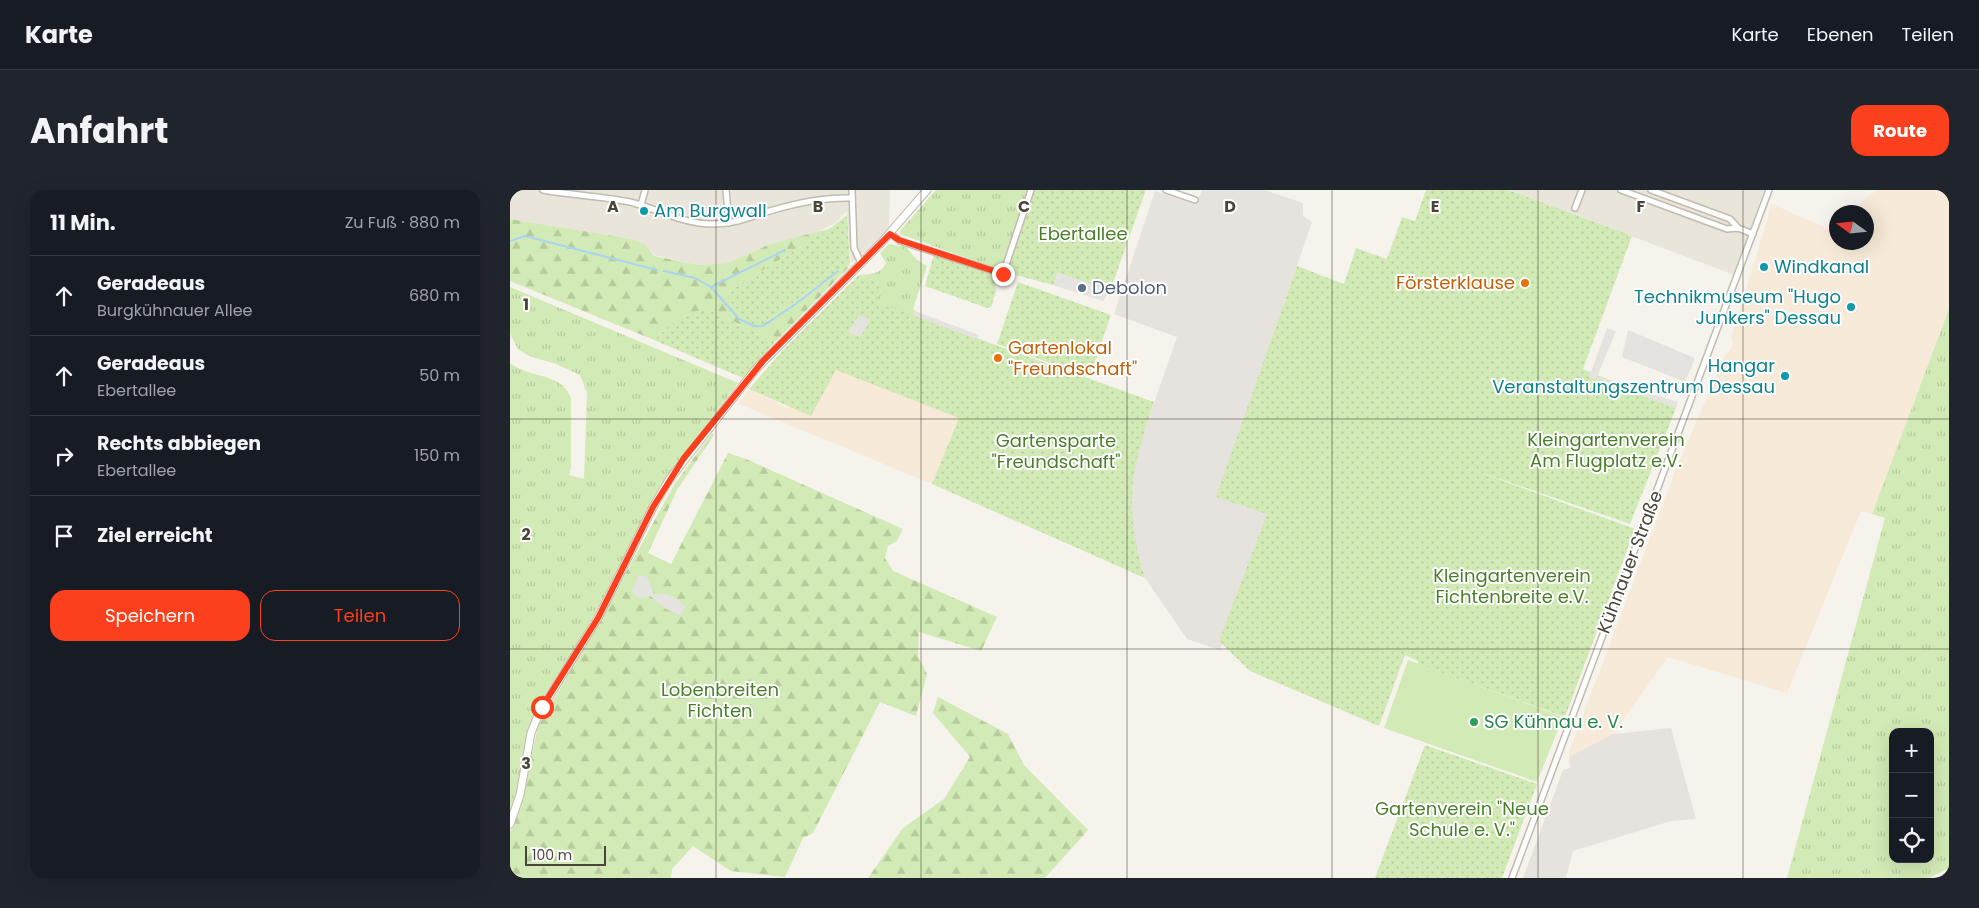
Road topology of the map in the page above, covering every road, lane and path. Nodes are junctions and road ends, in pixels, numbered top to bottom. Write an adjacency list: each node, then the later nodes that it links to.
1 (543, 190): 12 (street)
2 (645, 190): 15 (street)
3 (726, 190): 17 (street)
4 (852, 190): 13 (street)
5 (927, 190): 19 (street)
6 (1031, 190): 19 (street)
7 (1166, 190): 14 (street)
8 (1582, 190): 16 (street)
9 (1621, 190): 18 (street)
10 (1652, 190): 18 (street)
11 (1769, 190): 20 (street, Kühnauer Straße)
12 (570, 192): 15 (street)
13 (852, 198): 17 (street); 21 (street)
14 (1195, 200)
15 (641, 205): 17 (street)
16 (1575, 208)
17 (730, 223)
18 (1738, 228): 20 (street)
19 (890, 234): 21 (street)
20 (1753, 234): 23 (street, Kühnauer Straße)
21 (861, 263): 22 (street)
22 (510, 824)
23 (1512, 878)

